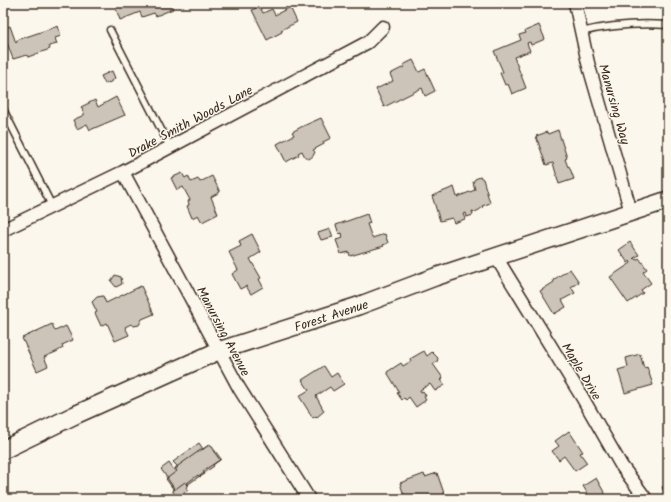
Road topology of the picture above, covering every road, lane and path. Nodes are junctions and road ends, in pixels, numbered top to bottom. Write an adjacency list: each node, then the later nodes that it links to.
1 (575, 3): 5 (street, Manursing Way)
2 (668, 25): 5 (lane)
3 (383, 27): 7 (street, Drake Smith Woods Lane)
4 (110, 30): 7 (lane)
5 (581, 32): 11 (street, Manursing Way)
6 (3, 109): 10 (lane)
7 (170, 147): 8 (street, Drake Smith Woods Lane)
8 (123, 172): 10 (street, Drake Smith Woods Lane); 14 (street, Manursing Avenue)
9 (668, 200): 11 (street, Forest Avenue)
10 (52, 206): 12 (street, Drake Smith Woods Lane)
11 (631, 212): 13 (street, Forest Avenue)
12 (3, 230)
13 (496, 257): 14 (street, Forest Avenue); 17 (street, Maple Drive)
14 (218, 351): 15 (street, Forest Avenue); 16 (street, Manursing Avenue)
15 (3, 450)
16 (309, 499)
17 (646, 499)

